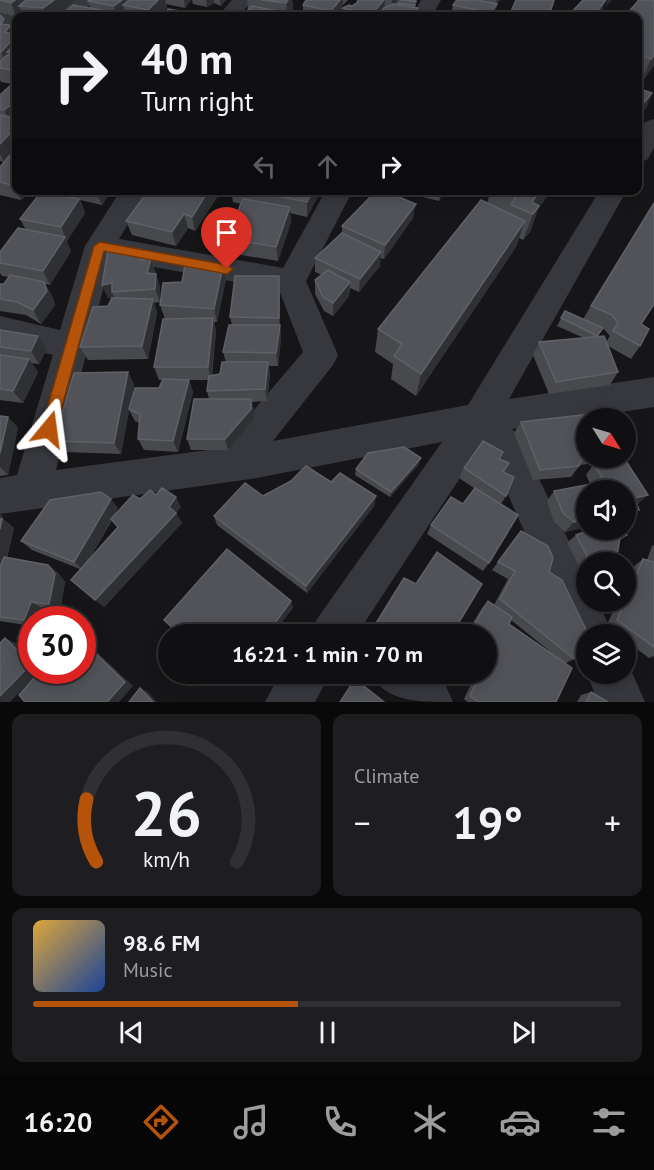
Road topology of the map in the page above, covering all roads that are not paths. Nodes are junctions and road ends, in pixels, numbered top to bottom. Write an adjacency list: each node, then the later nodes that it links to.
1 (86, 0): 3 (street)
2 (243, 0): 4 (street)
3 (71, 12)
4 (232, 12)
5 (654, 128): 6 (street)
6 (642, 148)
7 (132, 195): 10 (street)
8 (337, 195): 11 (street)
9 (612, 195): 15 (street)
10 (100, 246): 11 (street); 13 (street)
11 (291, 281): 16 (street)
12 (0, 329): 13 (street)
13 (72, 346): 17 (street)
14 (654, 392): 15 (street)
15 (478, 419): 16 (street); 18 (street); 19 (street)
16 (251, 462): 17 (street)
17 (16, 494)
18 (342, 624)
19 (586, 624)
20 (300, 684): 23 (street)
21 (406, 684): 24 (street)
22 (614, 684): 25 (street)
23 (288, 702)
24 (430, 702)
25 (622, 702)

